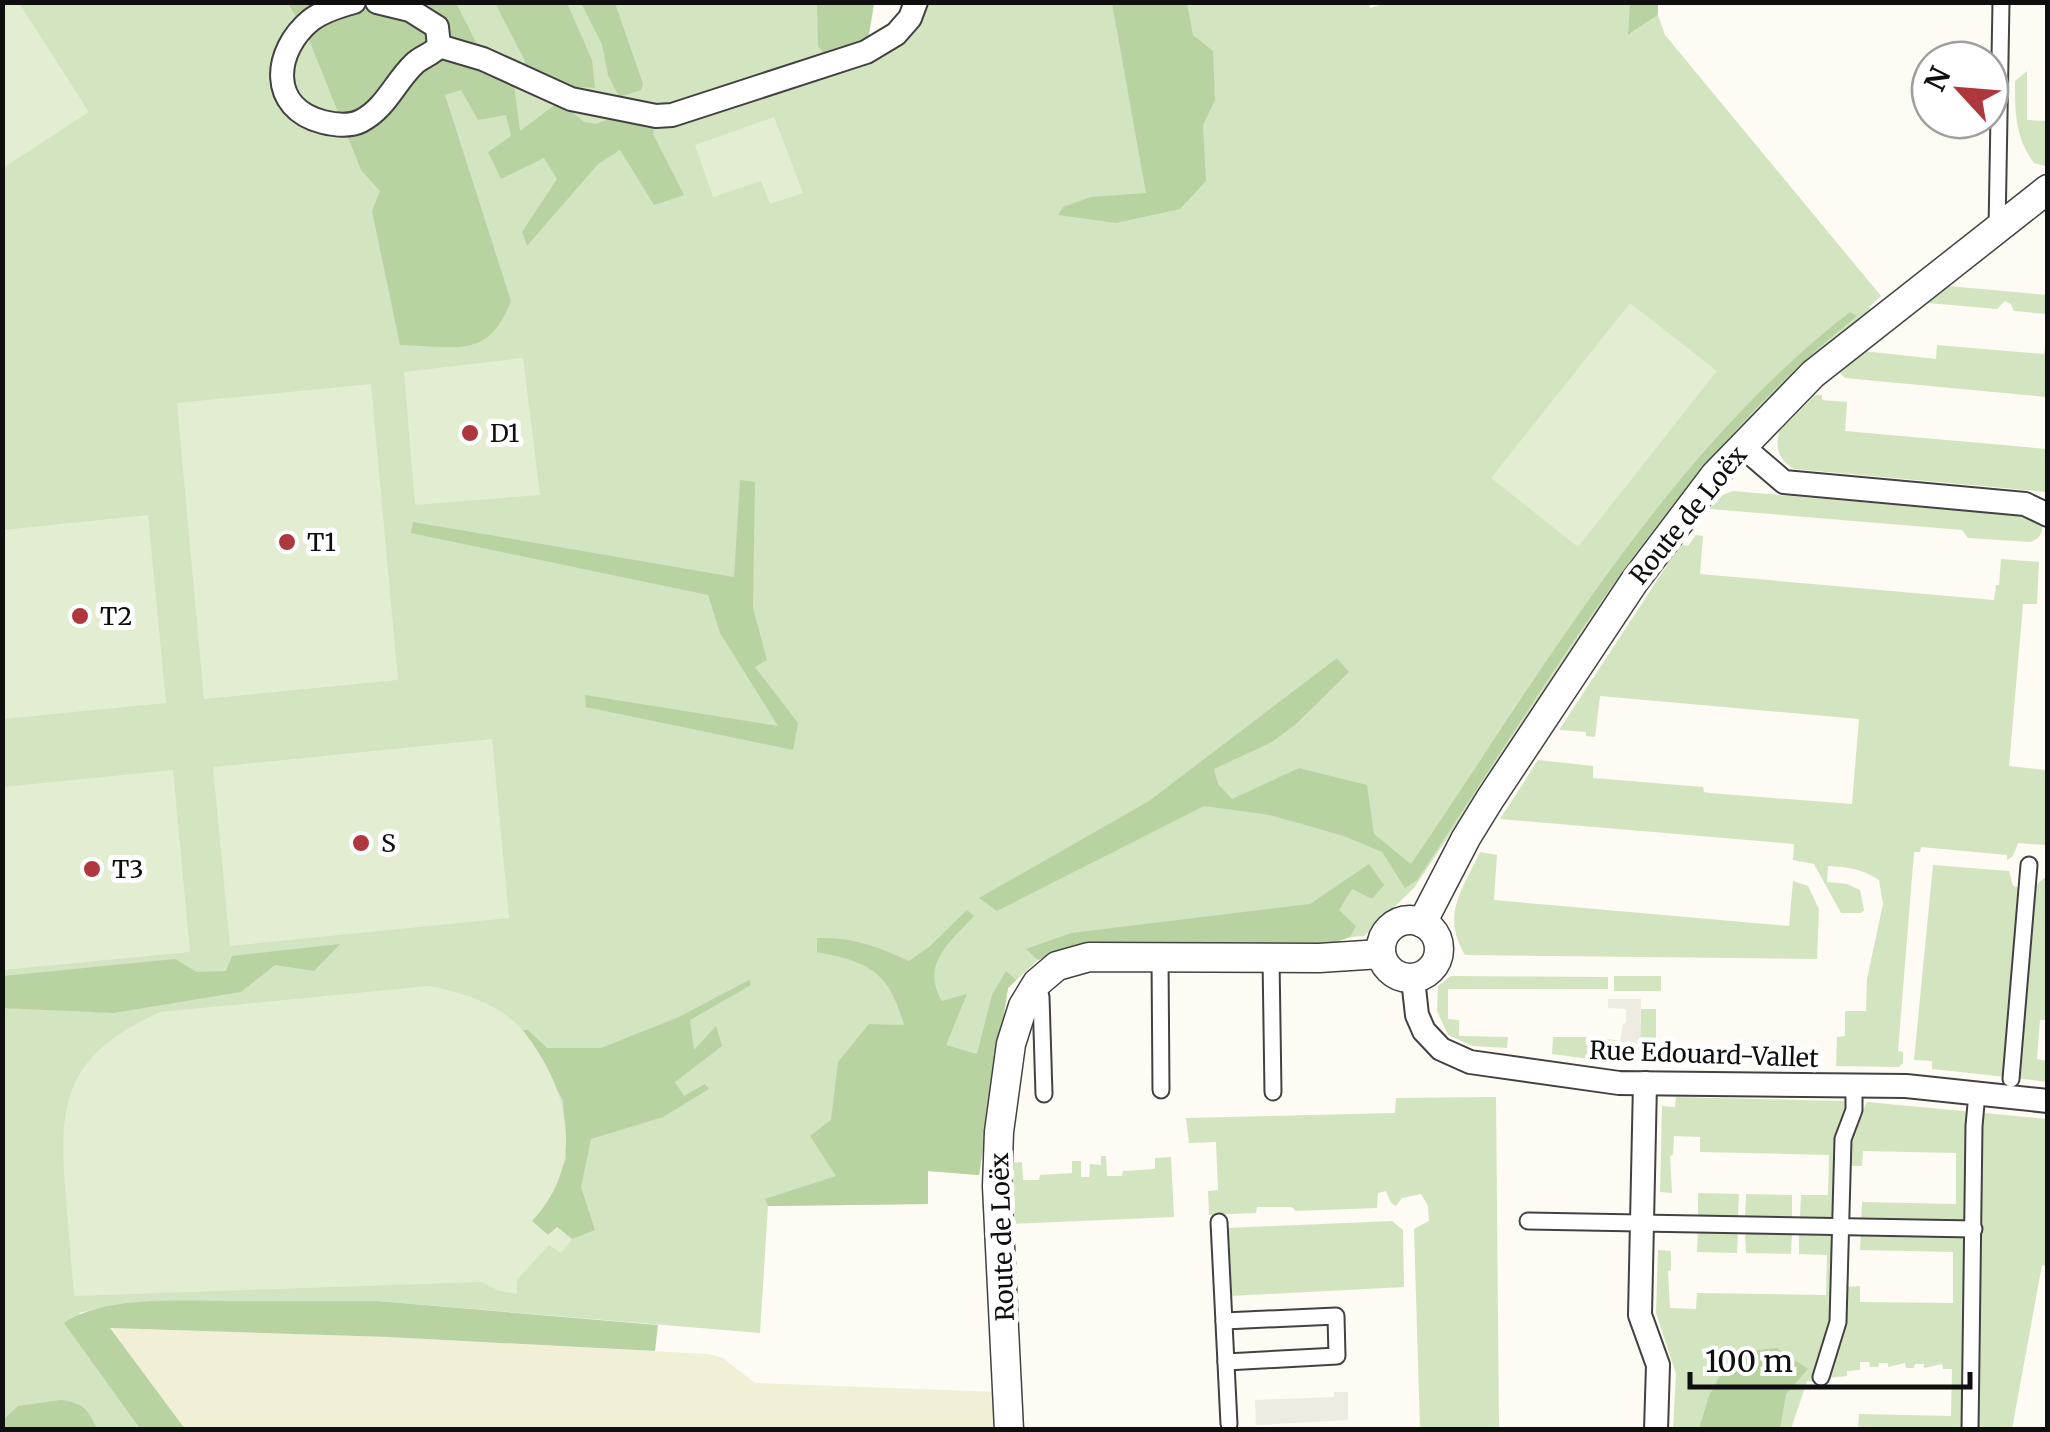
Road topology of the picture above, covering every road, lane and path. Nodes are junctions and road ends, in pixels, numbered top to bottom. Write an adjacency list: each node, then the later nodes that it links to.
1 (354, 2): 5 (street)
2 (376, 2): 5 (street)
3 (916, 2): 5 (street)
4 (2001, 2): 7 (street)
5 (439, 46)
6 (2048, 188): 7 (street, Route de Loëx)
7 (1997, 228): 8 (street, Route de Loëx)
8 (1742, 446): 9 (street); 11 (street, Route de Loëx)
9 (2048, 514)
10 (2029, 866): 17 (street)
11 (1422, 922): 12 (street); 15 (street)
12 (1381, 954): 14 (street); 15 (street)
13 (1160, 957): 14 (street); 16 (street); 20 (street)
14 (1271, 958): 21 (street)
15 (1413, 979): 18 (street, Rue Edouard-Vallet)
16 (1037, 982): 23 (street); 34 (street, Route de Loëx)
17 (2011, 1079)
18 (1645, 1084): 19 (street, Rue Edouard-Vallet); 26 (street)
19 (1854, 1085): 22 (street, Rue Edouard-Vallet); 28 (street)
20 (1161, 1090)
21 (1273, 1092)
22 (1977, 1093): 24 (street, Rue Edouard-Vallet); 29 (street)
23 (1044, 1094)
24 (2048, 1100)
25 (1528, 1220): 26 (street)
26 (1642, 1221): 28 (street); 35 (street)
27 (1220, 1222): 30 (street)
28 (1840, 1226): 29 (street); 32 (street)
29 (1974, 1229): 36 (street)
30 (1224, 1321): 31 (street); 31 (street)
31 (1226, 1362): 33 (street)
32 (1821, 1377)
33 (1229, 1424)
34 (1009, 1430)
35 (1656, 1430)
36 (1970, 1430)

